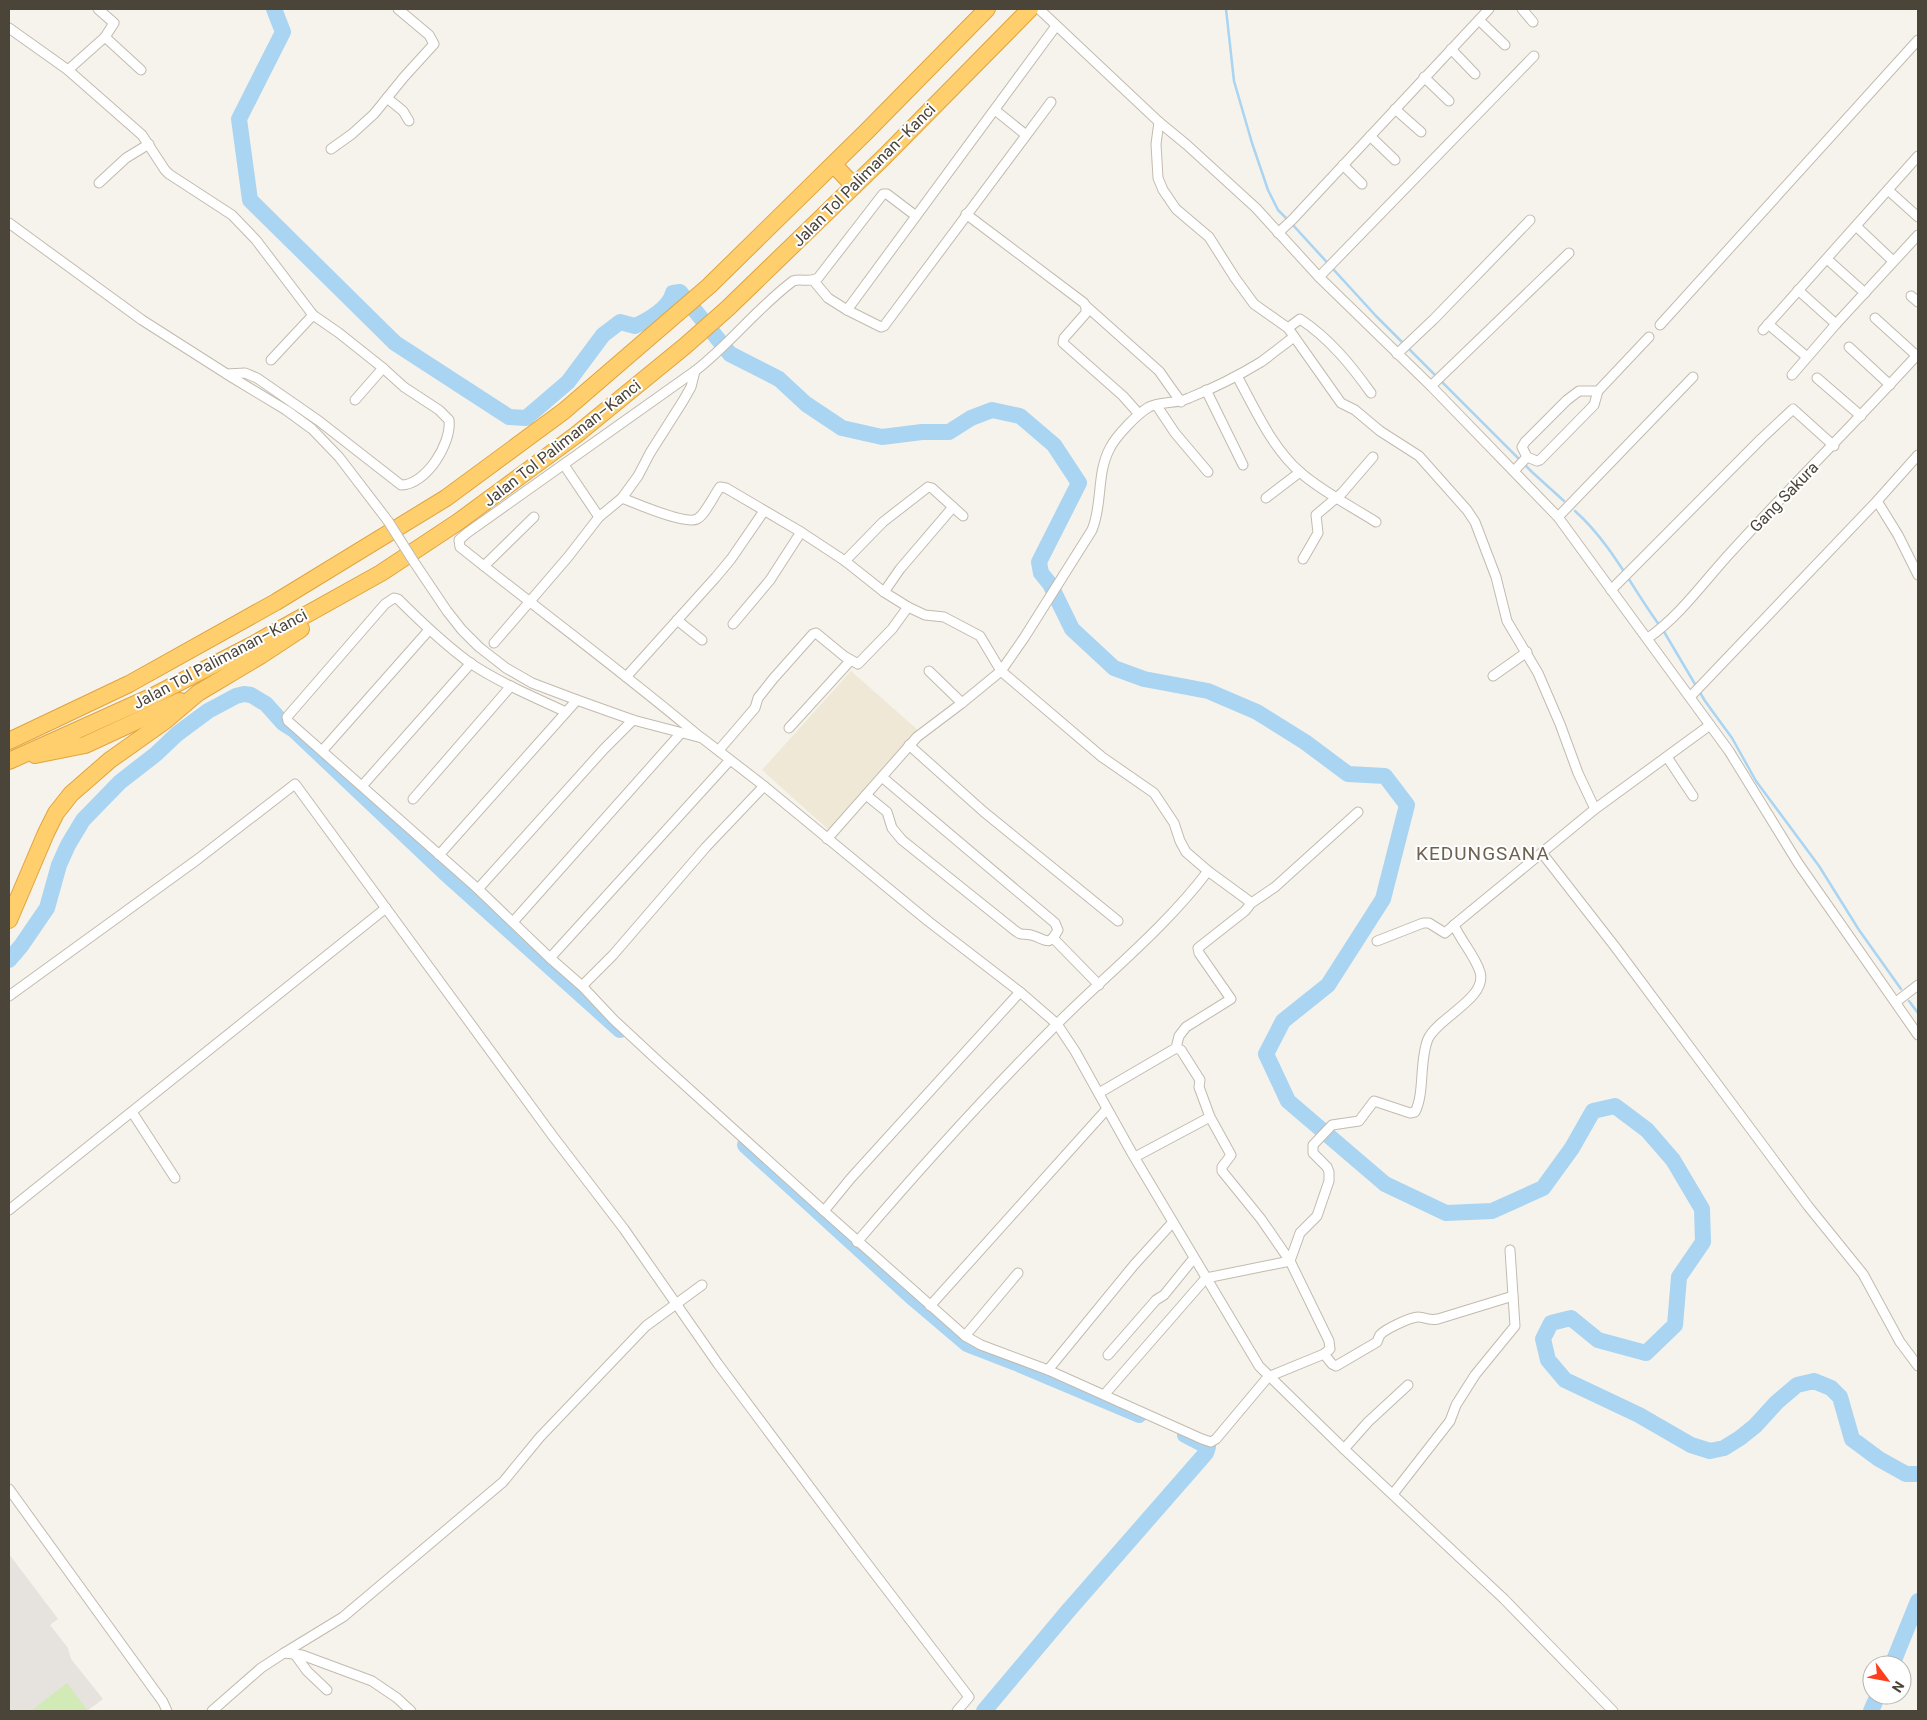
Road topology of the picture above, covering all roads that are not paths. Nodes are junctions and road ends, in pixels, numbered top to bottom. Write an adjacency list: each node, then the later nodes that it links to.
1 (98, 9): 12 (street)
2 (398, 9): 21 (street)
3 (987, 9): 35 (highway, Jalan Tol Palimanan–Kanci)
4 (1030, 9): 39 (highway, Jalan Tol Palimanan–Kanci)
5 (1039, 9): 10 (street)
6 (1489, 9): 8 (street)
7 (1522, 9): 9 (street)
8 (1479, 20): 14 (street); 15 (street)
9 (1534, 22)
10 (1056, 26): 25 (street); 27 (street)
11 (9, 28): 17 (street)
12 (105, 37): 17 (street); 18 (street)
13 (1918, 40): 61 (street)
14 (1505, 45)
15 (1451, 49): 19 (street); 20 (street)
16 (1534, 56): 52 (street)
17 (68, 70): 31 (street)
18 (141, 70)
19 (1475, 74)
20 (1424, 77): 22 (street); 24 (street)
21 (387, 98): 26 (street); 32 (street)
22 (1449, 101)
23 (1051, 102): 29 (street)
24 (1396, 109): 28 (street); 30 (street)
25 (995, 110): 29 (street); 42 (street)
26 (409, 121)
27 (1159, 122): 47 (street); 62 (street)
28 (1420, 132)
29 (1026, 135): 41 (street)
30 (1370, 136): 34 (street); 36 (street)
31 (149, 144): 37 (street); 58 (street)
32 (331, 149)
33 (1918, 156): 40 (street)
34 (1395, 160)
35 (834, 165): 39 (highway); 140 (highway, Jalan Tol Palimanan–Kanci)
36 (1343, 165): 38 (street); 47 (street)
37 (99, 183)
38 (1362, 184)
39 (854, 186): 110 (highway, Jalan Tol Palimanan–Kanci)
40 (1888, 190): 43 (street); 46 (street)
41 (966, 214): 56 (street); 57 (street)
42 (916, 216): 53 (street); 57 (street)
43 (1918, 216)
44 (1530, 220): 66 (street)
45 (10, 225): 72 (street)
46 (1856, 226): 50 (street); 51 (street)
47 (1280, 231): 52 (street)
48 (1918, 235): 51 (street)
49 (1568, 253): 77 (street)
50 (1827, 258): 54 (street); 55 (street)
51 (1893, 261): 55 (street)
52 (1321, 274): 66 (street)
53 (813, 280): 57 (street); 71 (street)
54 (1798, 290): 60 (street); 68 (street)
55 (1865, 293): 60 (street)
56 (1086, 305): 83 (street); 85 (street)
57 (846, 310)
58 (313, 315): 69 (street); 70 (street)
59 (1875, 318): 67 (street)
60 (1836, 324): 68 (street)
61 (1660, 325)
62 (1288, 328): 63 (street); 81 (street)
63 (1294, 337): 74 (street); 122 (street)
64 (1648, 337): 80 (street)
65 (1849, 347): 78 (street)
66 (1404, 348): 77 (street)
67 (1917, 355): 78 (street, Gang Sakura)
68 (1807, 358): 73 (street)
69 (271, 360)
70 (383, 368): 72 (street); 82 (street)
71 (695, 371): 91 (street); 95 (street)
72 (227, 374): 132 (street, bridge)
73 (1792, 375)
74 (1237, 376): 79 (street); 94 (street)
75 (1694, 377): 104 (street)
76 (1817, 378): 86 (street)
77 (1433, 384): 90 (street)
78 (1890, 385): 86 (street, Gang Sakura)
79 (1206, 390): 83 (street); 92 (street)
80 (1598, 391): 90 (street); 90 (street)
81 (1370, 393)
82 (355, 400)
83 (1181, 402): 84 (street)
84 (1157, 406): 85 (street); 93 (street)
85 (1139, 414): 126 (street)
86 (1861, 416): 87 (street, Gang Sakura)
87 (1834, 446): 112 (street); 119 (street, Gang Sakura)
88 (1918, 455): 98 (street)
89 (1373, 457): 97 (street)
90 (1522, 464): 104 (street)
91 (564, 465): 103 (street); 109 (street)
92 (1243, 465)
93 (1208, 472)
94 (1300, 472): 96 (street); 97 (street)
95 (622, 498): 100 (street); 103 (street)
96 (1266, 498)
97 (1337, 498): 105 (street); 107 (street)
98 (1876, 501): 111 (street); 131 (street)
99 (953, 507): 102 (street); 108 (street); 113 (street)
100 (764, 511): 106 (street); 116 (street)
101 (534, 516): 109 (street)
102 (963, 516)
103 (599, 517): 114 (street)
104 (1558, 518): 112 (street)
105 (1376, 522)
106 (801, 532): 108 (street); 117 (street)
107 (1303, 559)
108 (845, 561): 113 (street)
109 (484, 566): 114 (street)
110 (381, 573): 130 (highway); 145 (highway, Jalan Tol Palimanan–Kanci)
111 (1918, 575)
112 (1611, 590): 119 (street)
113 (884, 592): 115 (street)
114 (528, 601): 121 (street); 128 (street)
115 (908, 607): 123 (street); 126 (street)
116 (676, 620): 120 (street); 128 (street)
117 (733, 624)
118 (429, 630): 124 (street); 143 (street); 143 (street)
119 (1652, 636): 131 (street)
120 (702, 640)
121 (494, 643)
122 (1527, 652): 127 (street); 153 (street)
123 (850, 660): 137 (street); 142 (street)
124 (471, 663): 129 (street); 148 (street)
125 (929, 671): 133 (street)
126 (1001, 671): 133 (street); 158 (street)
127 (1493, 676)
128 (626, 677): 139 (street)
129 (511, 686): 134 (street); 152 (street)
130 (198, 693): 145 (highway); 162 (highway)
131 (1694, 693): 136 (street)
132 (577, 700): 134 (street); 135 (street)
133 (962, 703): 141 (street)
134 (566, 712): 157 (street)
135 (633, 720): 138 (street); 159 (street)
136 (1710, 724): 144 (street); 174 (street)
137 (789, 728)
138 (681, 733): 139 (street); 164 (street)
139 (702, 738): 142 (street)
140 (9, 741)
141 (909, 745): 147 (street); 163 (street)
142 (719, 750): 146 (street)
143 (322, 751): 148 (street)
144 (1667, 757): 151 (street); 153 (street)
145 (14, 759)
146 (730, 760): 149 (street); 168 (street)
147 (882, 777): 150 (street); 166 (street)
148 (362, 786): 157 (street)
149 (764, 786): 155 (street); 171 (street)
150 (866, 794): 155 (street); 166 (street)
151 (1693, 796)
152 (413, 799)
153 (1595, 809): 156 (street)
154 (1358, 812): 160 (street)
155 (827, 838): 172 (street)
156 (1542, 854): 165 (street); 200 (street)
157 (439, 855): 159 (street)
158 (1208, 871): 160 (street); 169 (street)
159 (478, 889): 164 (street)
160 (1250, 904): 177 (street)
161 (386, 908): 173 (street); 180 (street); 195 (street)
162 (9, 920)
163 (1118, 921)
164 (513, 922): 168 (street)
165 (1454, 925): 167 (street); 190 (street)
166 (1054, 938): 169 (street)
167 (1376, 941)
168 (550, 958): 171 (street)
169 (1098, 985): 175 (street)
170 (1918, 985): 174 (street)
171 (582, 986): 185 (street)
172 (1020, 992): 175 (street); 185 (street)
173 (9, 996)
174 (1896, 1002): 176 (street)
175 (1057, 1024): 178 (street); 187 (street)
176 (1918, 1036)
177 (1176, 1048): 178 (street); 181 (street)
178 (1099, 1094): 179 (street)
179 (1107, 1109): 182 (street); 196 (street)
180 (132, 1112): 183 (street); 184 (street)
181 (1210, 1117): 182 (street); 190 (street)
182 (1134, 1157): 186 (street)
183 (175, 1178)
184 (9, 1210)
185 (824, 1212): 187 (street)
186 (1173, 1222): 189 (street); 201 (street)
187 (857, 1242): 196 (street)
188 (1510, 1250): 194 (street)
189 (1194, 1258): 192 (street); 199 (street)
190 (1290, 1261): 192 (street); 198 (street)
191 (1018, 1273): 197 (street)
192 (1206, 1278): 202 (street); 204 (street)
193 (702, 1285): 195 (street)
194 (1513, 1296): 198 (street); 207 (street)
195 (676, 1304): 208 (street); 214 (street)
196 (930, 1306): 197 (street)
197 (965, 1336): 201 (street)
198 (1324, 1354): 202 (street)
199 (1108, 1355)
200 (1918, 1366)
201 (1048, 1370): 204 (street)
202 (1268, 1377): 204 (street); 205 (street)
203 (1408, 1385): 205 (street)
204 (1104, 1395)
205 (1344, 1448): 207 (street)
206 (9, 1489): 211 (street)
207 (1393, 1494): 215 (street)
208 (284, 1653): 209 (street); 212 (street)
209 (294, 1653): 210 (street); 213 (street)
210 (327, 1690)
211 (167, 1711)
212 (212, 1711)
213 (411, 1711)
214 (957, 1711)
215 (1613, 1711)

